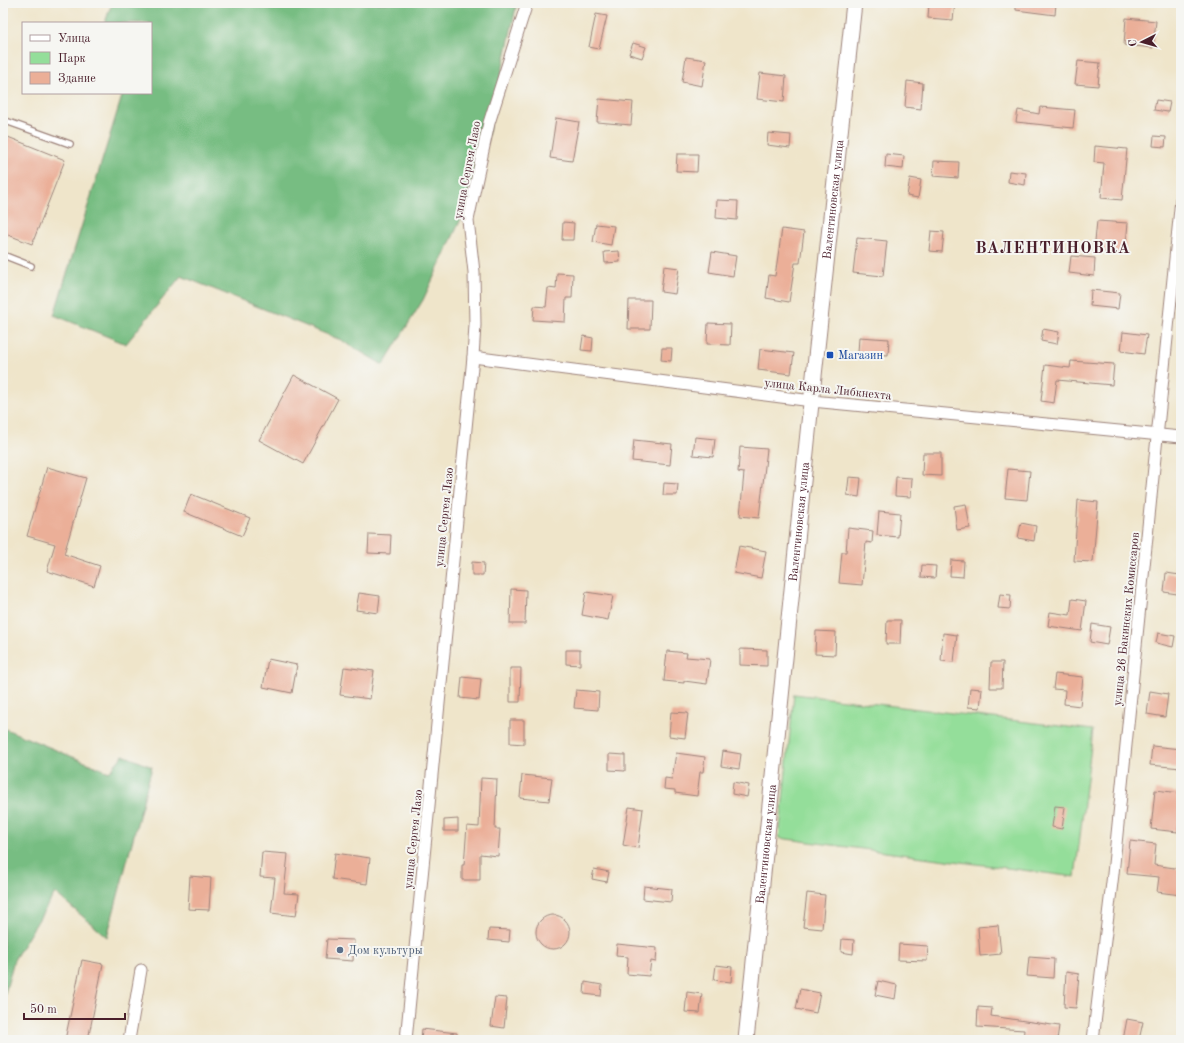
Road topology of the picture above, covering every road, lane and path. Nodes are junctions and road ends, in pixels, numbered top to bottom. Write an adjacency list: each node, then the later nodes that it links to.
1 (527, 3): 8 (street, улица Сергея Лазо)
2 (854, 3): 9 (main road, Валентиновская улица)
3 (3, 120): 4 (lane)
4 (70, 144)
5 (1181, 199): 10 (street, улица 26 Бакинских Комиссаров)
6 (3, 255): 7 (lane)
7 (31, 266)
8 (473, 356): 9 (street, улица Карла Либкнехта); 14 (street, улица Сергея Лазо)
9 (812, 401): 10 (street, улица Карла Либкнехта); 15 (main road, Валентиновская улица)
10 (1158, 435): 11 (street, улица Карла Либкнехта); 16 (street, улица 26 Бакинских Комиссаров)
11 (1181, 437)
12 (141, 970): 13 (street)
13 (129, 1040)
14 (406, 1040)
15 (746, 1040)
16 (1093, 1040)

